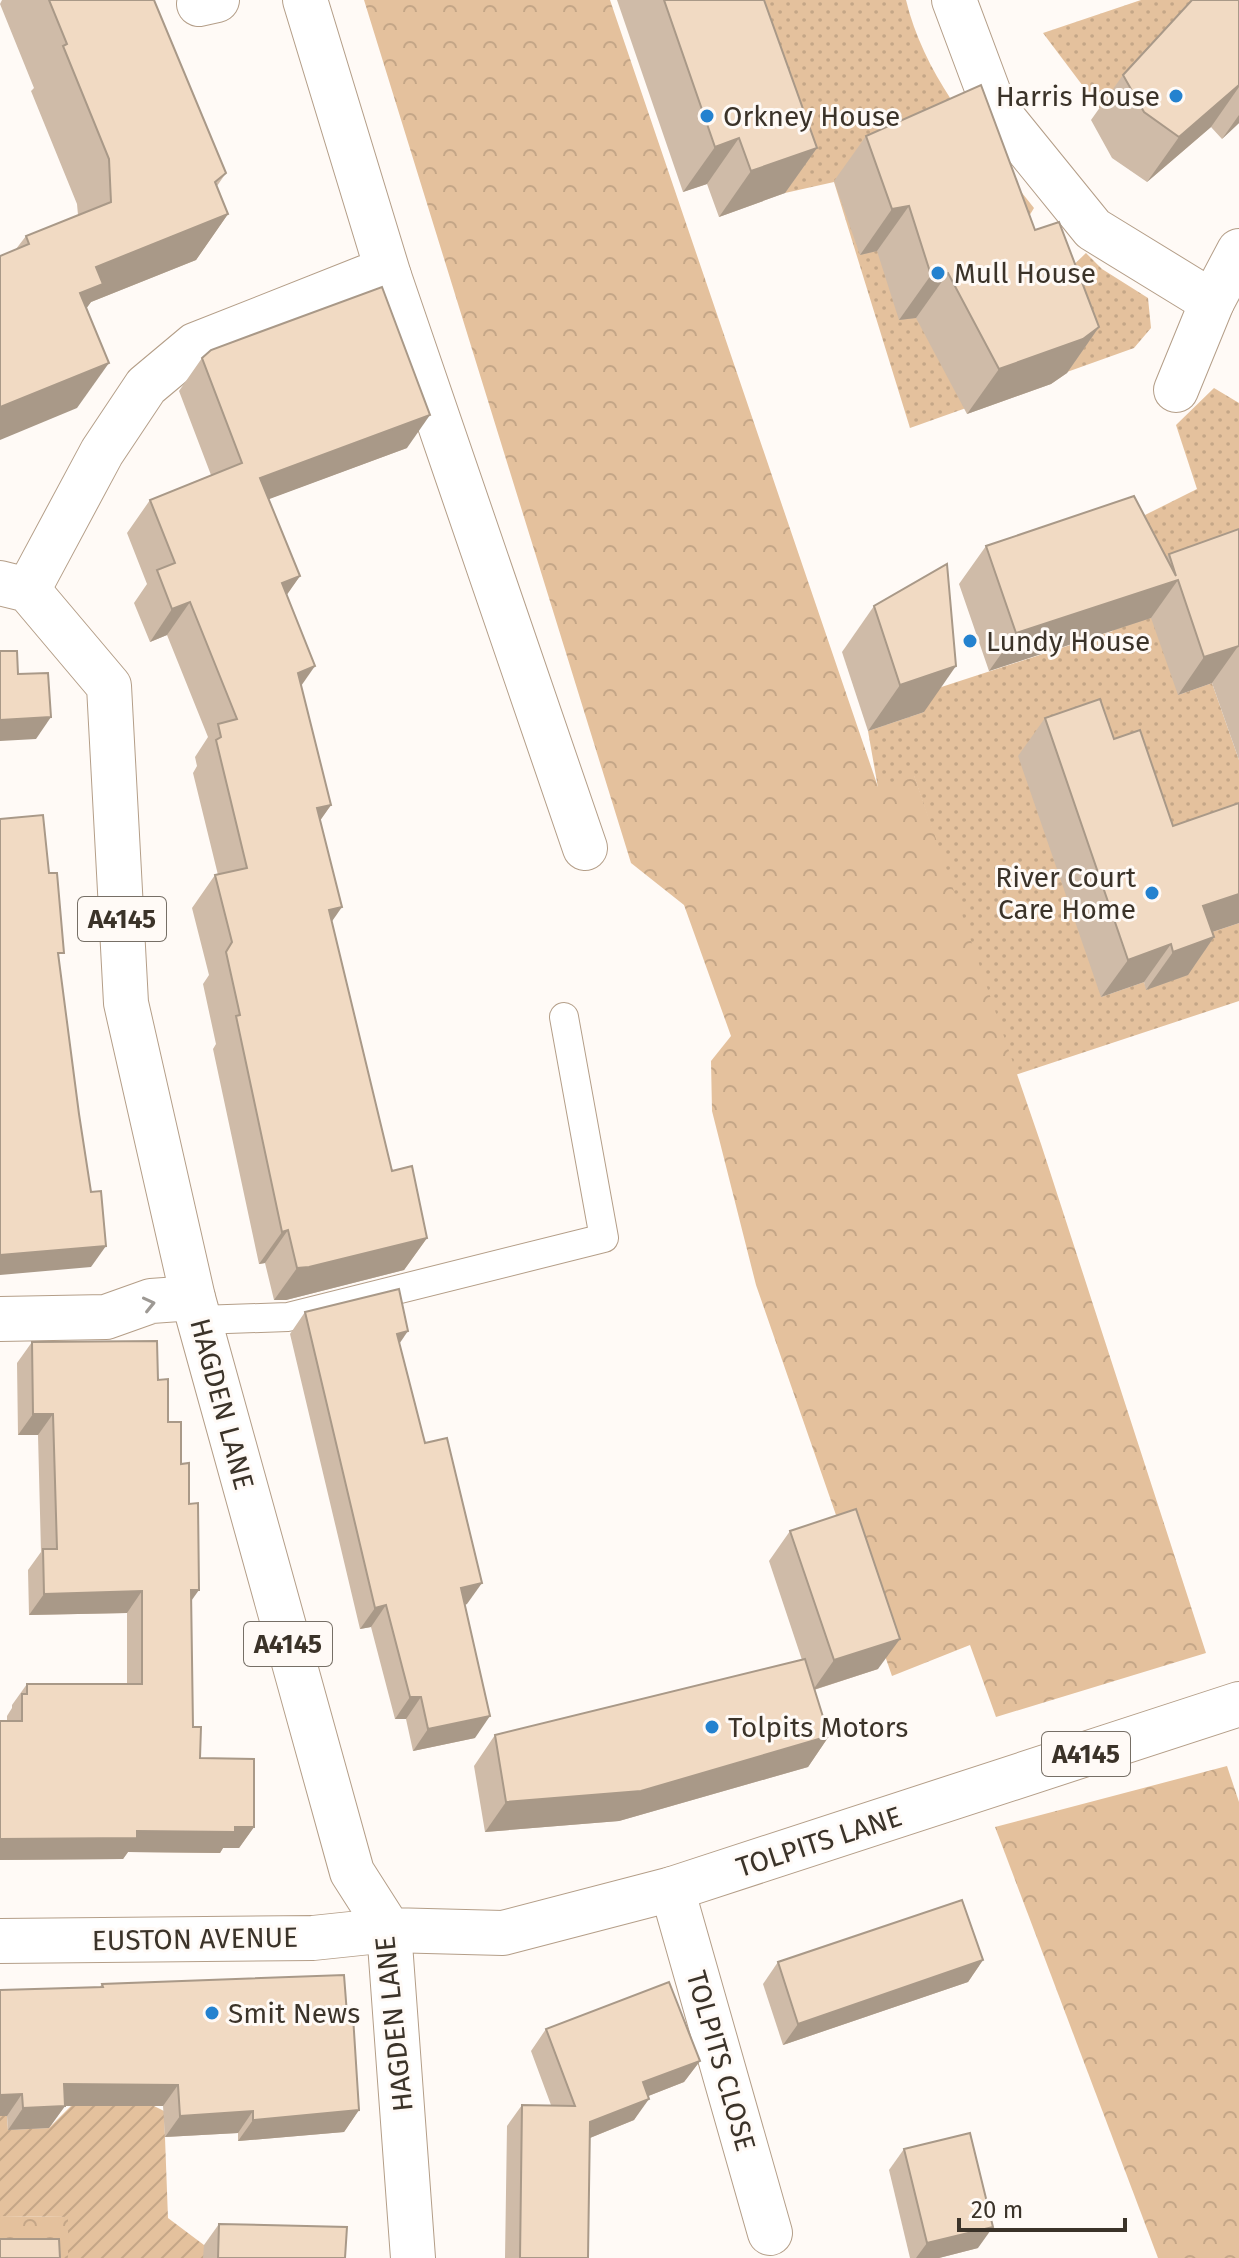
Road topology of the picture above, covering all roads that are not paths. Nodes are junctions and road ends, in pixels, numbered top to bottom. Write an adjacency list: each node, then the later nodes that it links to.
1 (305, 0): 4 (street)
2 (954, 0): 5 (street)
3 (1239, 251): 5 (street)
4 (389, 276): 7 (street); 8 (street)
5 (1212, 302): 6 (street)
6 (1176, 390)
7 (14, 586): 10 (street, HAGDEN LANE / A4145)
8 (585, 848)
9 (564, 1017): 10 (lane)
10 (196, 1309): 11 (street, one-way to 10); 14 (street, HAGDEN LANE / A4145)
11 (0, 1319)
12 (1234, 1705): 13 (street, TOLPITS LANE / A4145)
13 (672, 1889): 14 (street, TOLPITS LANE / A4145); 16 (street, TOLPITS CLOSE)
14 (389, 1930): 15 (street, EUSTON AVENUE); 17 (street, HAGDEN LANE)
15 (0, 1941)
16 (770, 2233)
17 (413, 2258)

